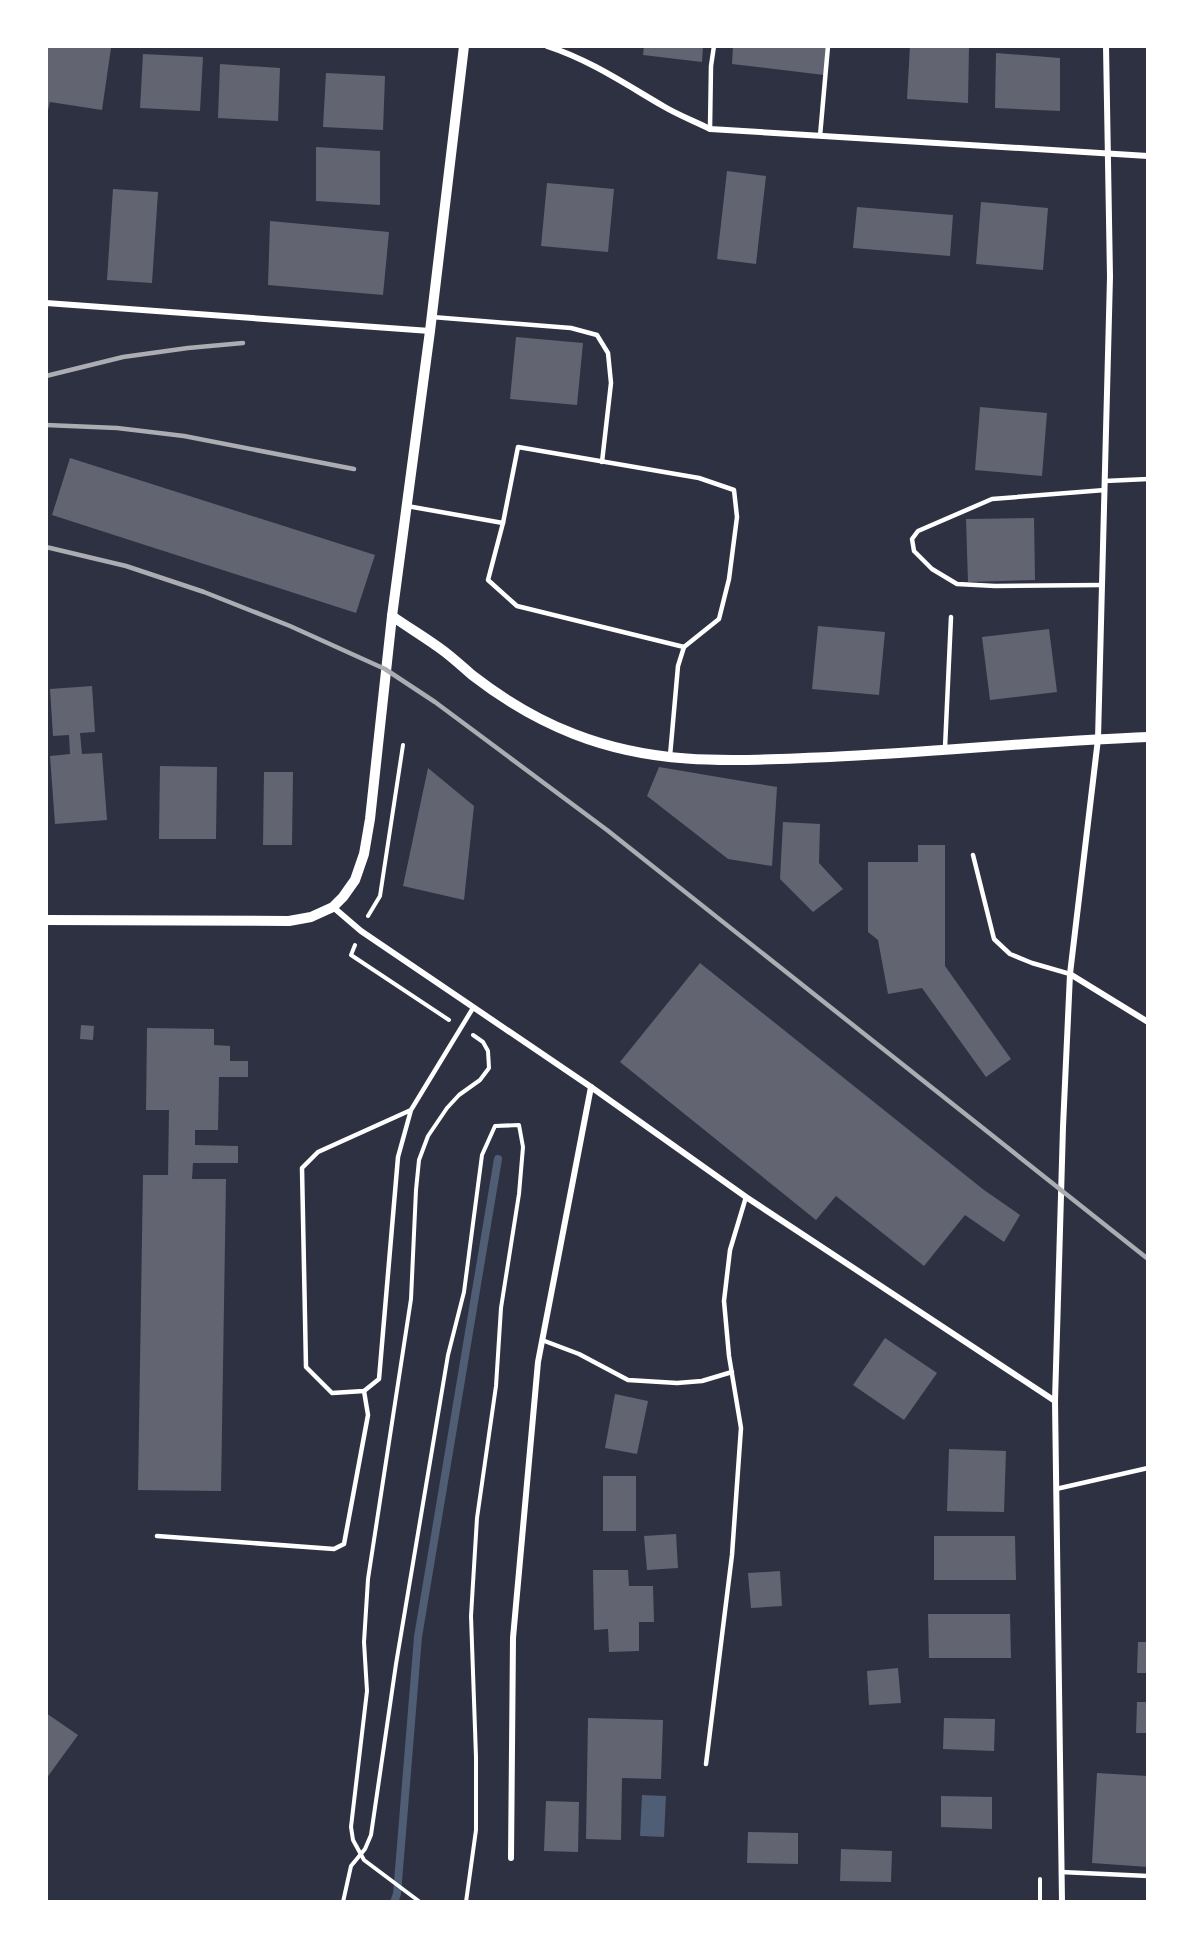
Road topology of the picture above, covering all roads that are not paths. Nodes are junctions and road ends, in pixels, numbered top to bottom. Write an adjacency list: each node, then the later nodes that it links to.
1 (464, 46): 11 (street)
2 (547, 46): 6 (street)
3 (714, 46): 6 (lane)
4 (828, 46): 7 (lane)
5 (1106, 46): 8 (street)
6 (710, 129): 7 (street)
7 (820, 136): 8 (street)
8 (1108, 154): 9 (street); 15 (street)
9 (1148, 156)
10 (46, 303): 12 (street)
11 (432, 317): 12 (street); 13 (lane)
12 (430, 331): 17 (street)
13 (602, 462): 18 (lane); 22 (lane)
14 (1148, 479): 15 (lane)
15 (1105, 482): 16 (street)
16 (1105, 490): 19 (street); 19 (lane)
17 (407, 506): 18 (lane); 20 (street)
18 (503, 523): 22 (lane)
19 (1102, 585): 24 (street)
20 (392, 616): 26 (street); 28 (street)
21 (951, 617): 25 (lane)
22 (684, 647): 26 (lane)
23 (1148, 737): 24 (street)
24 (1098, 739): 25 (street); 30 (street)
25 (945, 751): 26 (street)
26 (670, 757)
27 (973, 855): 30 (lane)
28 (333, 907): 29 (street); 31 (street)
29 (46, 920)
30 (1070, 974): 32 (street); 39 (street)
31 (472, 1008): 33 (street); 34 (lane)
32 (1148, 1022)
33 (591, 1087): 35 (street); 36 (street)
34 (411, 1110): 38 (lane); 38 (lane)
35 (746, 1197): 37 (lane); 39 (street)
36 (542, 1340): 37 (lane); 44 (street)
37 (732, 1372): 43 (lane)
38 (364, 1391): 42 (lane)
39 (1055, 1401): 41 (street)
40 (1148, 1468): 41 (lane)
41 (1056, 1489): 45 (street)
42 (157, 1536)
43 (706, 1764)
44 (511, 1858)
45 (1061, 1872): 46 (lane); 47 (street)
46 (1148, 1876)
47 (1062, 1902)

